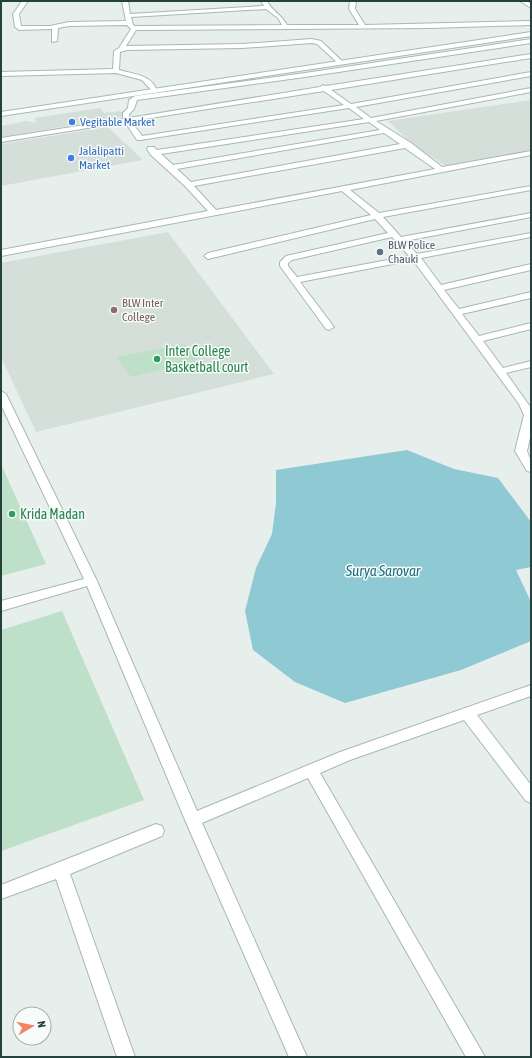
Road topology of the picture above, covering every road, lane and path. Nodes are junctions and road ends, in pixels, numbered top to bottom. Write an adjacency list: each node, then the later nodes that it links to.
1 (25, 1): 15 (street)
2 (124, 1): 10 (street)
3 (231, 1): 9 (street)
4 (264, 1): 8 (street)
5 (353, 1): 14 (street)
6 (523, 1): 7 (street)
7 (531, 6)
8 (267, 7): 9 (street); 13 (street)
9 (232, 9): 10 (street)
10 (128, 16): 11 (street)
11 (129, 23): 15 (street); 16 (street)
12 (531, 23): 14 (street)
13 (285, 26): 14 (street); 16 (street)
14 (363, 26)
15 (55, 28): 18 (street)
16 (134, 28): 20 (street)
17 (531, 34): 24 (street)
18 (54, 41)
19 (531, 41): 21 (street)
20 (122, 48): 24 (street); 27 (street)
21 (466, 49): 23 (street); 31 (street)
22 (531, 56): 23 (street)
23 (489, 62): 25 (street); 34 (street)
24 (341, 64): 26 (street)
25 (502, 69)
26 (296, 70): 31 (street); 36 (street)
27 (116, 72): 29 (street); 36 (street)
28 (509, 73): 32 (street)
29 (1, 74)
30 (531, 74): 32 (street)
31 (305, 76): 34 (street); 39 (street)
32 (516, 76): 33 (street); 37 (street)
33 (531, 85)
34 (326, 90): 37 (street); 39 (street)
35 (531, 90): 40 (street)
36 (154, 91): 38 (street)
37 (349, 106): 40 (street); 42 (street)
38 (1, 114)
39 (126, 119): 42 (street); 43 (street)
40 (370, 120): 41 (street); 45 (street)
41 (386, 131): 44 (street); 47 (street)
42 (140, 138): 45 (street)
43 (1, 140)
44 (408, 145): 48 (street); 49 (street)
45 (154, 153): 47 (street)
46 (531, 153): 48 (street)
47 (170, 168): 49 (street)
48 (441, 170): 50 (street)
49 (189, 185): 52 (street)
50 (343, 188): 52 (street); 54 (street)
51 (531, 188): 54 (street)
52 (214, 213): 57 (street)
53 (531, 215): 56 (street)
54 (377, 216): 56 (street); 58 (street)
55 (531, 235): 59 (street)
56 (398, 237): 59 (street); 61 (street)
57 (1, 253)
58 (208, 256)
59 (416, 258): 61 (street); 62 (street)
60 (531, 267): 62 (street)
61 (294, 280): 66 (street)
62 (439, 288): 64 (street)
63 (531, 296): 64 (street)
64 (456, 313): 67 (street)
65 (531, 326): 67 (street)
66 (329, 327)
67 (476, 340): 69 (street)
68 (531, 364): 69 (street)
69 (500, 372): 71 (street)
70 (1, 394): 74 (street)
71 (528, 404): 72 (street)
72 (526, 450): 73 (street)
73 (531, 469)
74 (91, 581): 75 (street); 80 (street)
75 (1, 606)
76 (531, 690): 77 (street)
77 (467, 713): 78 (street); 79 (street)
78 (311, 770): 80 (street); 86 (street)
79 (531, 797)
80 (193, 820): 85 (street)
81 (156, 831): 82 (street)
82 (61, 870): 83 (street); 84 (street)
83 (1, 892)
84 (126, 1057)
85 (298, 1057)
86 (476, 1057)

